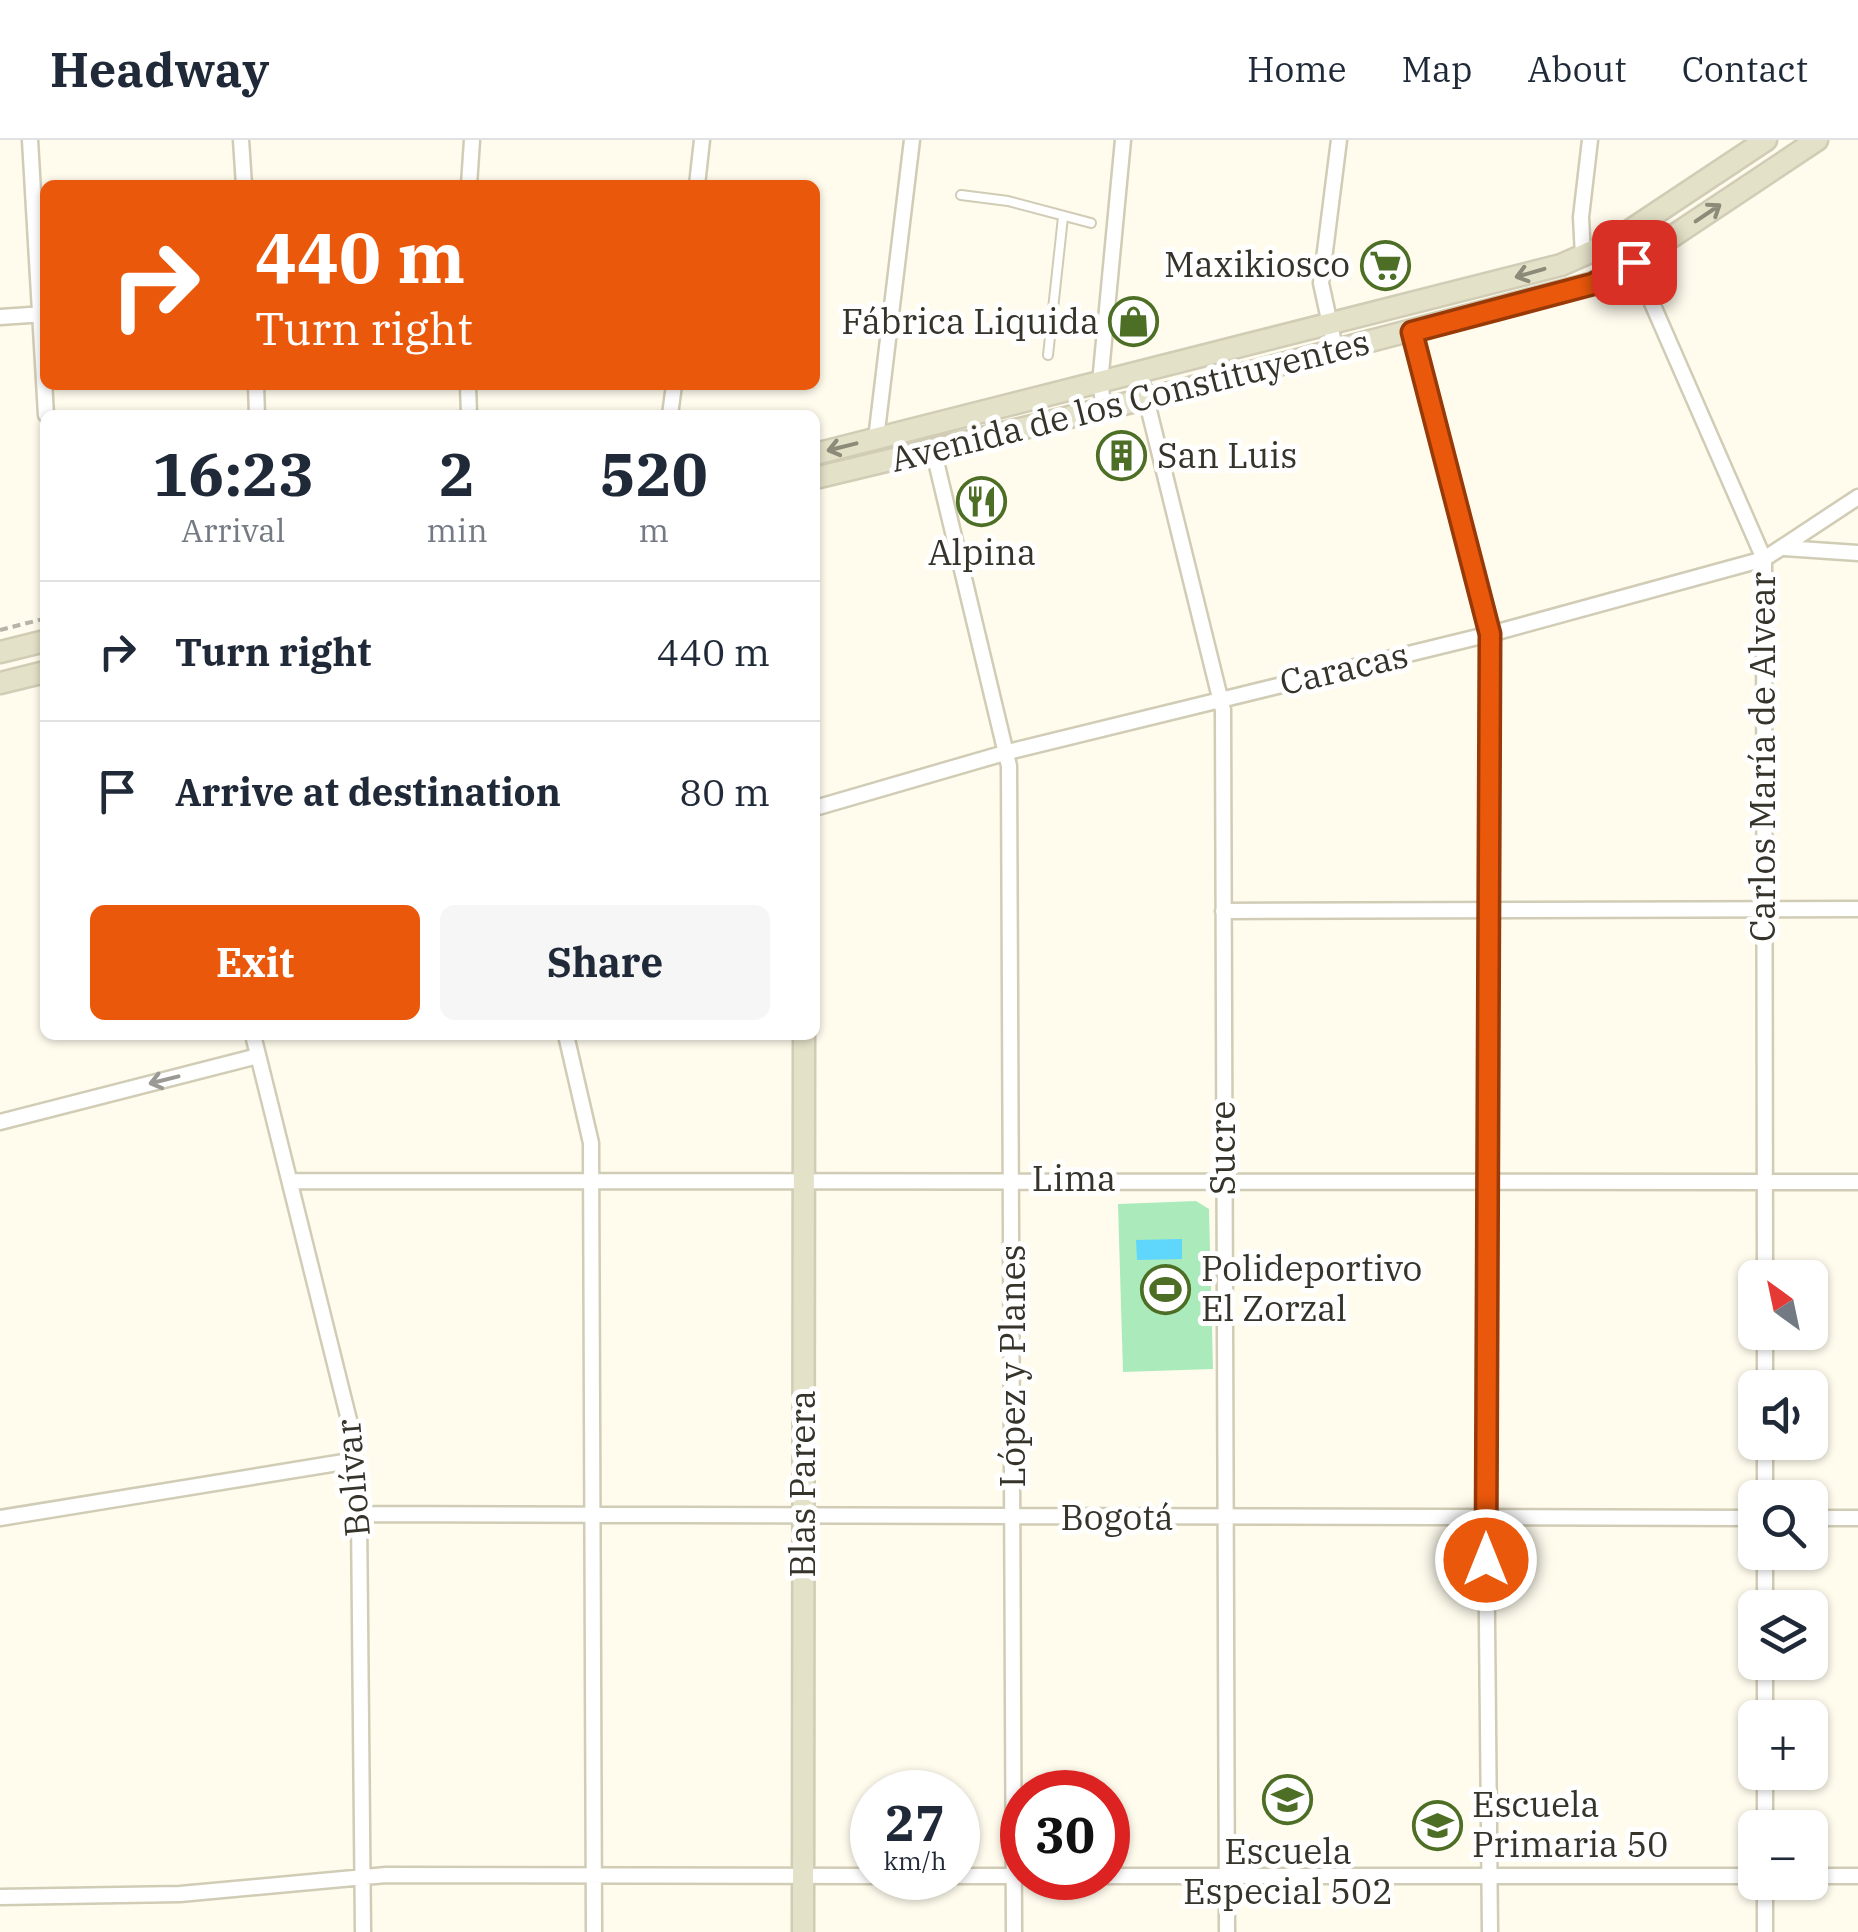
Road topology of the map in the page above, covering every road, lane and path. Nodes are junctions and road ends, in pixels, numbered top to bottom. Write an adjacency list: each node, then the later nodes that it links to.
1 (30, 140): 19 (street)
2 (241, 140): 11 (street)
3 (472, 140): 12 (street)
4 (702, 140): 13 (street)
5 (912, 140): 30 (street)
6 (1123, 140): 27 (street)
7 (1339, 140): 22 (street)
8 (1590, 140): 17 (street)
9 (1766, 140): 17 (main road, Avenida de los Constituyentes)
10 (1817, 140): 18 (main road, Avenida de los Constituyentes, one-way to 10)
11 (244, 180)
12 (469, 180)
13 (698, 180)
14 (961, 195): 15 (lane)
15 (1063, 217): 16 (lane); 25 (lane)
16 (1091, 223)
17 (1583, 256): 22 (main road, Avenida de los Constituyentes, one-way to 22)
18 (1634, 262): 23 (main road, Avenida de los Constituyentes); 37 (street, Carlos María de Alvear)
19 (40, 285)
20 (40, 314): 21 (street)
21 (0, 316)
22 (1328, 326): 24 (street); 26 (main road, Avenida de los Constituyentes)
23 (1412, 332): 24 (main road, Avenida de los Constituyentes); 40 (street)
24 (1336, 352): 28 (main road, Avenida de los Constituyentes)
25 (1048, 355)
26 (1140, 374): 27 (main road, Avenida de los Constituyentes); 28 (street, Sucre)
27 (1100, 383): 29 (street); 30 (main road, Avenida de los Constituyentes)
28 (1146, 399): 29 (main road, Avenida de los Constituyentes); 45 (street, Sucre)
29 (1104, 408): 31 (main road, Avenida de los Constituyentes)
30 (876, 439): 32 (main road, Avenida de los Constituyentes, one-way to 32)
31 (933, 450): 33 (main road, Avenida de los Constituyentes); 46 (street, López y Planes)
32 (820, 453)
33 (820, 477)
34 (1858, 498): 35 (street, Caracas)
35 (1784, 548): 36 (street); 37 (street, Caracas)
36 (1858, 553)
37 (1764, 559): 40 (street, Caracas); 49 (street, Carlos María de Alvear)
38 (40, 620): 39 (path)
39 (0, 630)
40 (1490, 634): 45 (street, Caracas); 50 (street)
41 (40, 642): 42 (main road)
42 (0, 652)
43 (40, 673): 44 (main road)
44 (0, 683)
45 (1222, 698): 46 (street, Caracas); 51 (street, Sucre)
46 (1008, 752): 47 (street, Caracas); 58 (street, López y Planes)
47 (820, 807)
48 (1858, 908): 49 (street)
49 (1765, 909): 50 (street); 62 (street, Carlos María de Alvear)
50 (1490, 910): 51 (street); 64 (street)
51 (1223, 911): 57 (street, Sucre)
52 (254, 1040): 55 (street, Bolívar)
53 (567, 1040): 59 (street)
54 (804, 1040): 60 (main road, Blas Parera)
55 (258, 1056): 56 (street, one-way to 56); 61 (street, Bolívar)
56 (0, 1122)
57 (1223, 1178): 58 (street, Lima); 64 (street, Lima); 75 (street, Sucre)
58 (1012, 1179): 60 (street, Lima); 71 (street, López y Planes)
59 (592, 1180): 60 (street, Lima); 61 (street, Lima); 68 (street)
60 (804, 1180): 69 (main road, Blas Parera)
61 (290, 1181): 66 (street, Bolívar)
62 (1765, 1182): 63 (street, Lima); 64 (street, Lima); 65 (street, Carlos María de Alvear)
63 (1858, 1182)
64 (1490, 1184): 76 (street)
65 (1765, 1260)
66 (356, 1460): 67 (street, Bolívar); 70 (street)
67 (359, 1514): 68 (street, Bogotá); 87 (street, Bolívar)
68 (592, 1516): 69 (street, Bogotá); 78 (street)
69 (803, 1517): 71 (street, Bogotá); 79 (main road, Blas Parera)
70 (0, 1518)
71 (1013, 1518): 75 (street, Bogotá); 77 (street, López y Planes)
72 (1738, 1518): 76 (street, Bogotá)
73 (1828, 1518): 74 (street)
74 (1858, 1518)
75 (1225, 1519): 76 (street, Bogotá); 85 (street, Sucre)
76 (1486, 1520): 86 (street)
77 (1017, 1770)
78 (594, 1876): 79 (street); 87 (street); 92 (street)
79 (803, 1876): 80 (street); 93 (main road, Blas Parera)
80 (850, 1876)
81 (1130, 1876): 85 (street)
82 (1738, 1876): 86 (street)
83 (1828, 1876): 84 (street)
84 (1858, 1876)
85 (1227, 1877): 86 (street); 95 (street, Sucre)
86 (1490, 1877): 96 (street)
87 (362, 1878): 88 (street); 91 (street, Bolívar)
88 (0, 1897)
89 (1016, 1900): 94 (street, López y Planes)
90 (1764, 1900): 97 (street)
91 (364, 1932)
92 (594, 1932)
93 (803, 1932)
94 (1014, 1932)
95 (1227, 1932)
96 (1490, 1932)
97 (1764, 1932)

